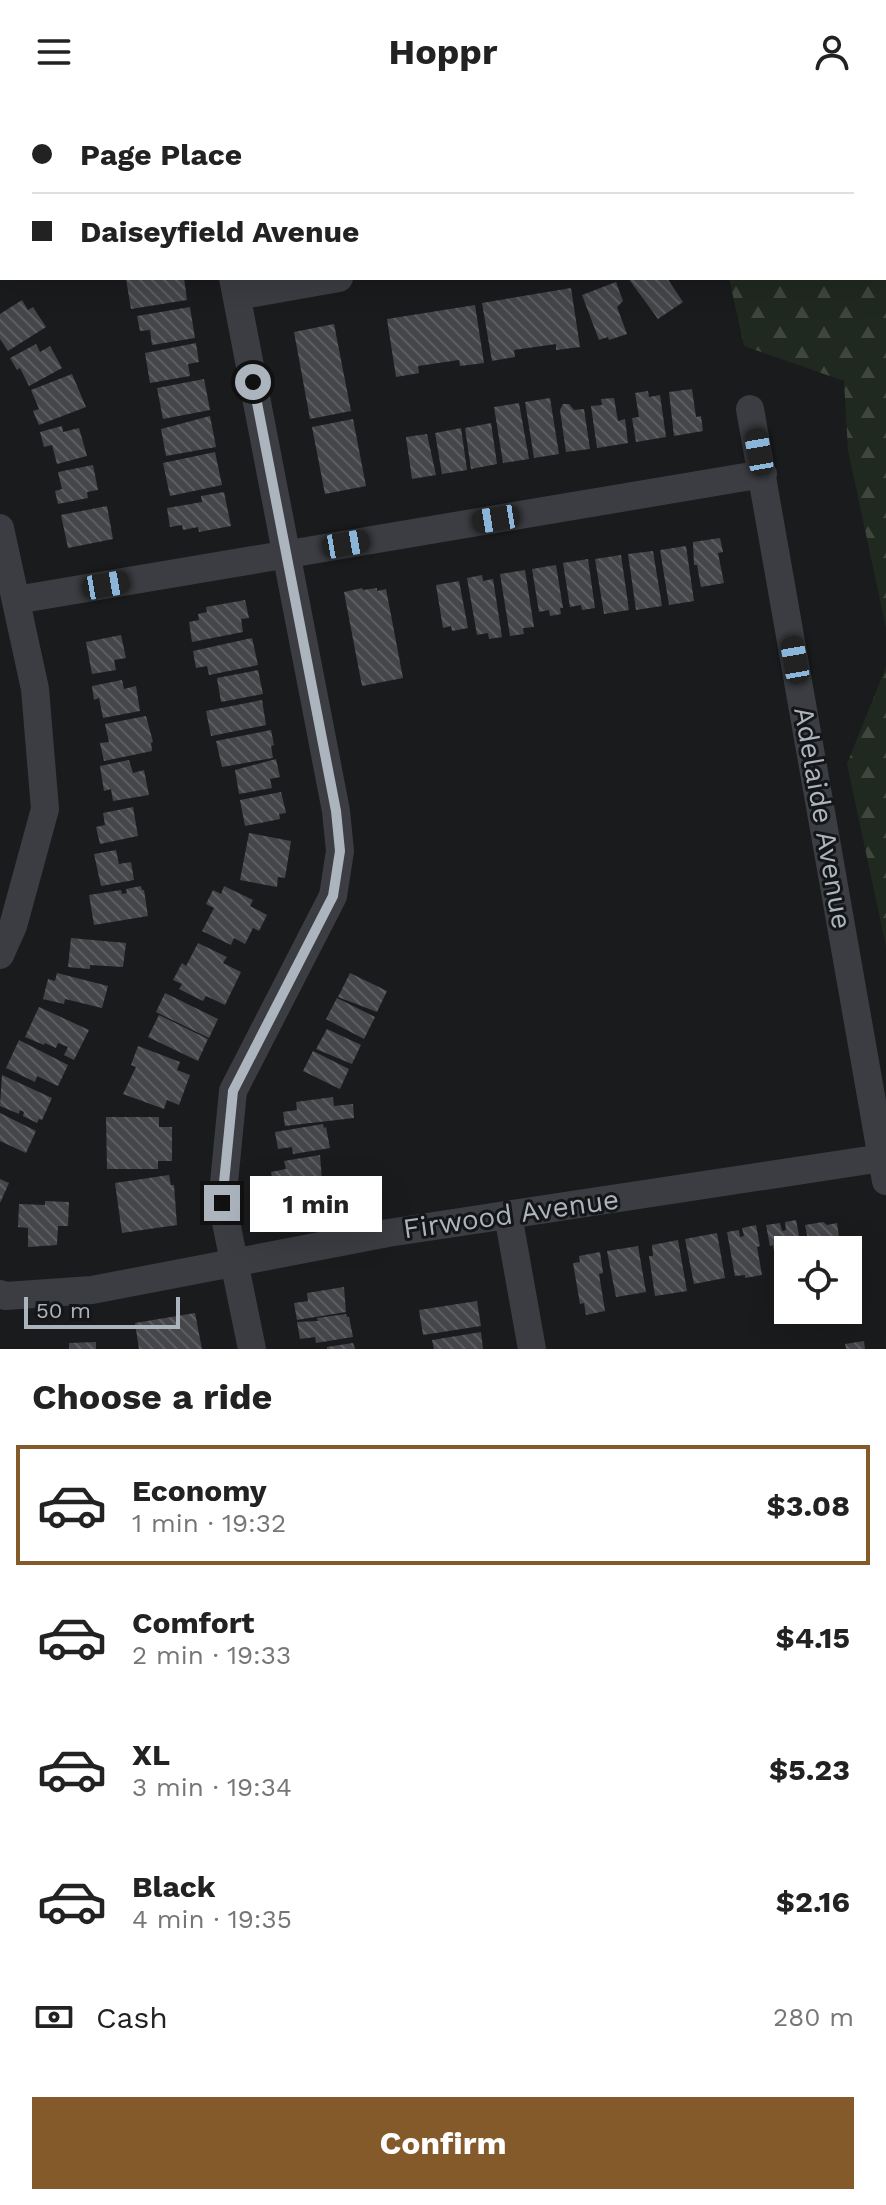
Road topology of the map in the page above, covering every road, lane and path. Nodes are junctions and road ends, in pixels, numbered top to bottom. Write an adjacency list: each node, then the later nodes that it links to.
1 (316, 280): 2 (street)
2 (235, 287): 6 (street)
3 (750, 409): 4 (street, Adelaide Avenue)
4 (763, 474): 6 (street); 9 (street, Adelaide Avenue)
5 (0, 528): 7 (street)
6 (286, 554): 7 (street); 11 (street)
7 (16, 600): 8 (street)
8 (0, 955)
9 (884, 1170): 10 (street, Firwood Avenue)
10 (508, 1215): 11 (street, Firwood Avenue); 14 (street)
11 (236, 1263): 12 (street, Firwood Avenue); 13 (street)
12 (0, 1294)
13 (252, 1349)
14 (532, 1349)

